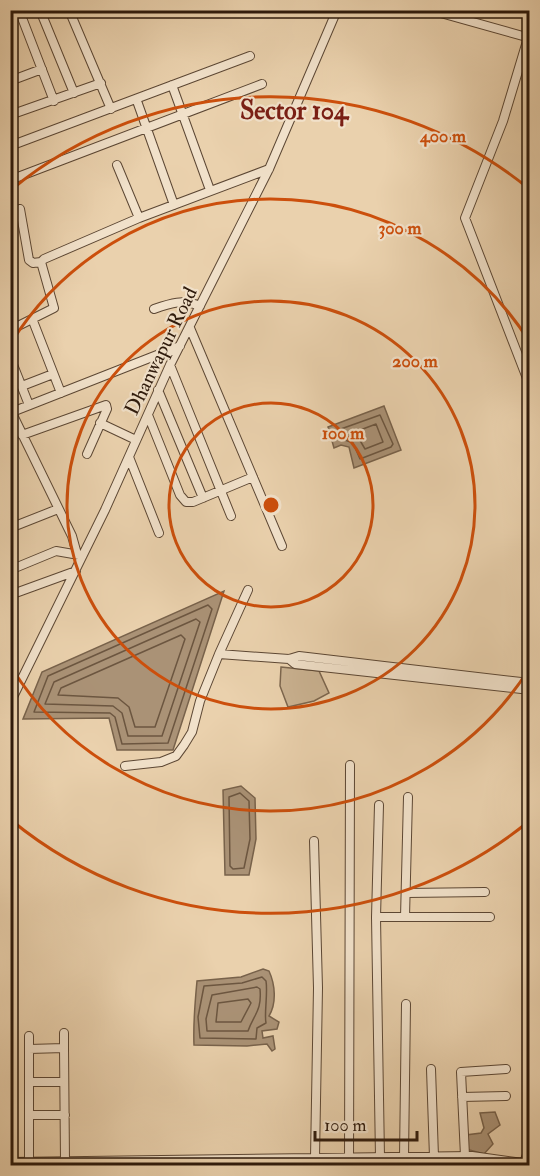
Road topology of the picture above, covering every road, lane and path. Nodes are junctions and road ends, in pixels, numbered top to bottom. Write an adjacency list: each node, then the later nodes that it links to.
1 (20, 10): 9 (street)
2 (40, 10): 14 (street)
3 (69, 10): 11 (street)
4 (337, 10): 23 (street, Dhanwapur Road)
5 (430, 10): 6 (street)
6 (440, 12): 7 (street)
7 (529, 38): 40 (street)
8 (250, 56): 13 (street)
9 (42, 69): 10 (street); 16 (street)
10 (10, 81)
11 (101, 83): 14 (street); 17 (street)
12 (262, 84): 19 (street)
13 (172, 86): 15 (street); 19 (street)
14 (74, 93): 16 (street)
15 (137, 100): 17 (street); 20 (street)
16 (54, 101): 18 (street)
17 (111, 110): 21 (street)
18 (10, 115)
19 (184, 116): 20 (street); 25 (street)
20 (147, 129): 24 (street); 26 (street)
21 (10, 146)
22 (117, 165): 28 (street)
23 (269, 169): 25 (street); 30 (street, Dhanwapur Road)
24 (10, 180)
25 (210, 190): 26 (street)
26 (174, 205): 28 (street)
27 (20, 209): 29 (street)
28 (139, 218): 29 (street)
29 (40, 262): 32 (street)
30 (200, 306): 31 (street); 33 (street, Dhanwapur Road)
31 (154, 309)
32 (33, 321): 34 (street); 38 (street)
33 (190, 328): 35 (street, Dhanwapur Road); 51 (street)
34 (10, 330)
35 (180, 346): 37 (street, Dhanwapur Road); 42 (street)
36 (10, 357): 39 (street)
37 (170, 365): 41 (street, Dhanwapur Road); 52 (street)
38 (53, 374): 39 (street); 42 (street)
39 (22, 386): 43 (street)
40 (530, 386)
41 (158, 390): 45 (street, Dhanwapur Road); 53 (street)
42 (61, 393): 43 (street)
43 (29, 405): 44 (street)
44 (11, 411): 47 (street)
45 (148, 415): 48 (street, Dhanwapur Road); 53 (street)
46 (100, 423): 47 (street); 48 (street); 49 (street)
47 (22, 435): 54 (street)
48 (136, 440): 50 (street, Dhanwapur Road)
49 (87, 454)
50 (129, 457): 57 (street); 59 (street, Dhanwapur Road)
51 (253, 477): 52 (street); 58 (street)
52 (221, 491): 53 (street); 55 (street)
53 (203, 498)
54 (58, 509): 56 (street); 59 (street)
55 (231, 516)
56 (10, 528)
57 (159, 533)
58 (282, 546)
59 (80, 555): 60 (street); 61 (street, Dhanwapur Road)
60 (10, 570)
61 (76, 571): 63 (street); 68 (street, Dhanwapur Road)
62 (248, 590): 64 (street)
63 (10, 595)
64 (219, 654): 65 (street); 71 (street)
65 (418, 674): 66 (street); 67 (street)
66 (530, 683)
67 (530, 690)
68 (13, 694): 69 (street, Dhanwapur Road)
69 (10, 703)
70 (350, 765): 109 (street)
71 (124, 766)
72 (408, 797): 76 (street)
73 (379, 805): 77 (street)
74 (314, 841): 98 (street)
75 (485, 892): 76 (street)
76 (407, 893): 78 (street)
77 (376, 917): 78 (street); 99 (street)
78 (405, 917): 79 (street)
79 (490, 917)
80 (406, 1004): 100 (street)
81 (64, 1033): 83 (street)
82 (29, 1036): 84 (street)
83 (64, 1048): 84 (street); 89 (street)
84 (29, 1049): 88 (street)
85 (431, 1069): 97 (street)
86 (506, 1069): 91 (street)
87 (10, 1075): 94 (street)
88 (29, 1082): 89 (street); 92 (street)
89 (64, 1082): 93 (street)
90 (506, 1096): 91 (street)
91 (462, 1097): 96 (street)
92 (29, 1115): 93 (street); 104 (street)
93 (65, 1115): 101 (street)
94 (10, 1125)
95 (530, 1146): 110 (street)
96 (469, 1156): 102 (street); 110 (street); 111 (street)
97 (434, 1157): 100 (street); 102 (street)
98 (315, 1158): 107 (street); 108 (street)
99 (376, 1160): 100 (street); 109 (street)
100 (400, 1160)
101 (65, 1161): 104 (street); 105 (street)
102 (443, 1161)
103 (10, 1162): 104 (street)
104 (29, 1162)
105 (258, 1162): 106 (street)
106 (282, 1162): 107 (street)
107 (303, 1162)
108 (328, 1162): 109 (street)
109 (349, 1162)
110 (523, 1165)
111 (472, 1166)

